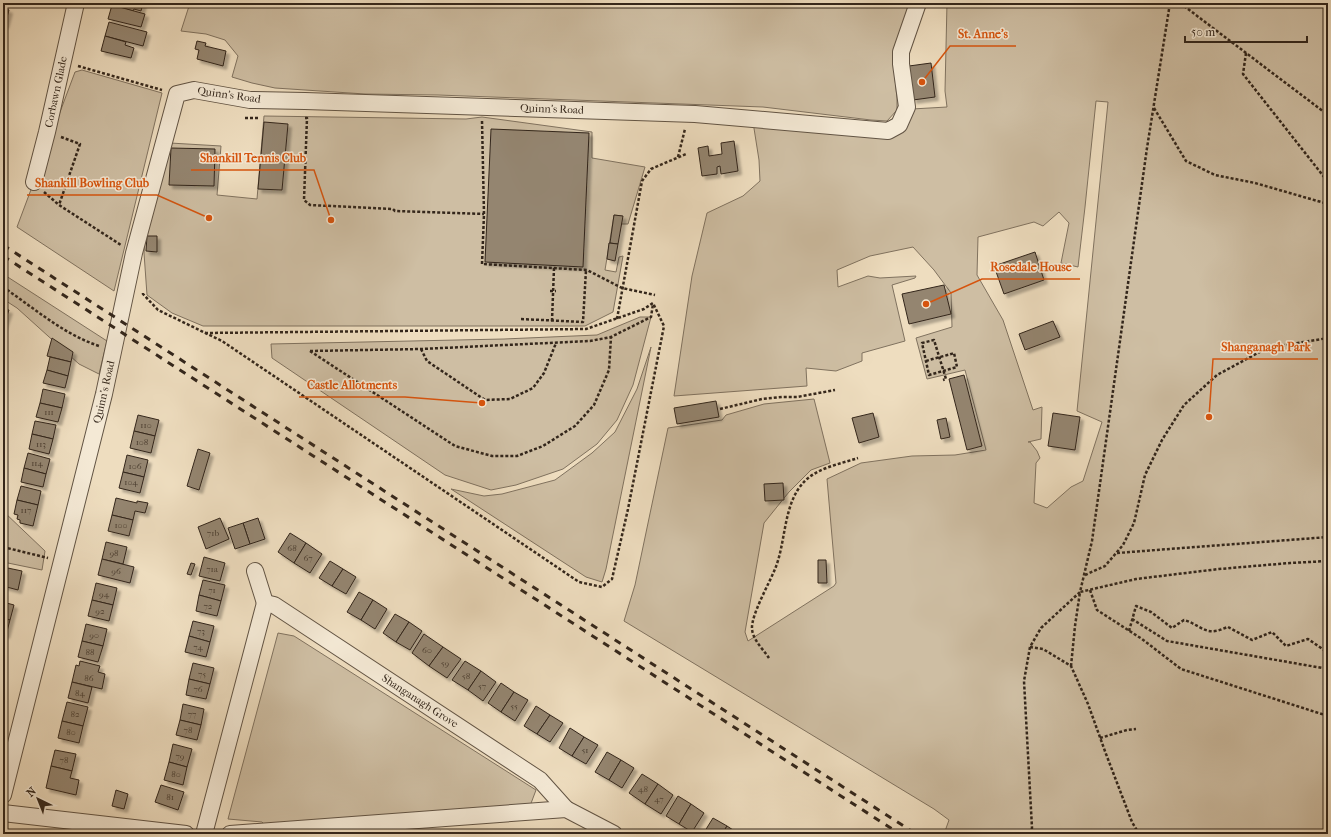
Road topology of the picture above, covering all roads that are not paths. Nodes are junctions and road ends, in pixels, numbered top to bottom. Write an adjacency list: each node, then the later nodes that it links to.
1 (76, 3): 3 (street, Corbawn Glade)
2 (918, 3): 6 (street, Quinn's Road)
3 (34, 182)
4 (256, 571): 5 (street)
5 (265, 602): 7 (street, Shanganagh Grove); 10 (street)
6 (3, 796)
7 (566, 809): 11 (street); 12 (street, Shanganagh Grove)
8 (3, 813): 9 (street)
9 (186, 834)
10 (204, 834)
11 (230, 834)
12 (614, 834)

